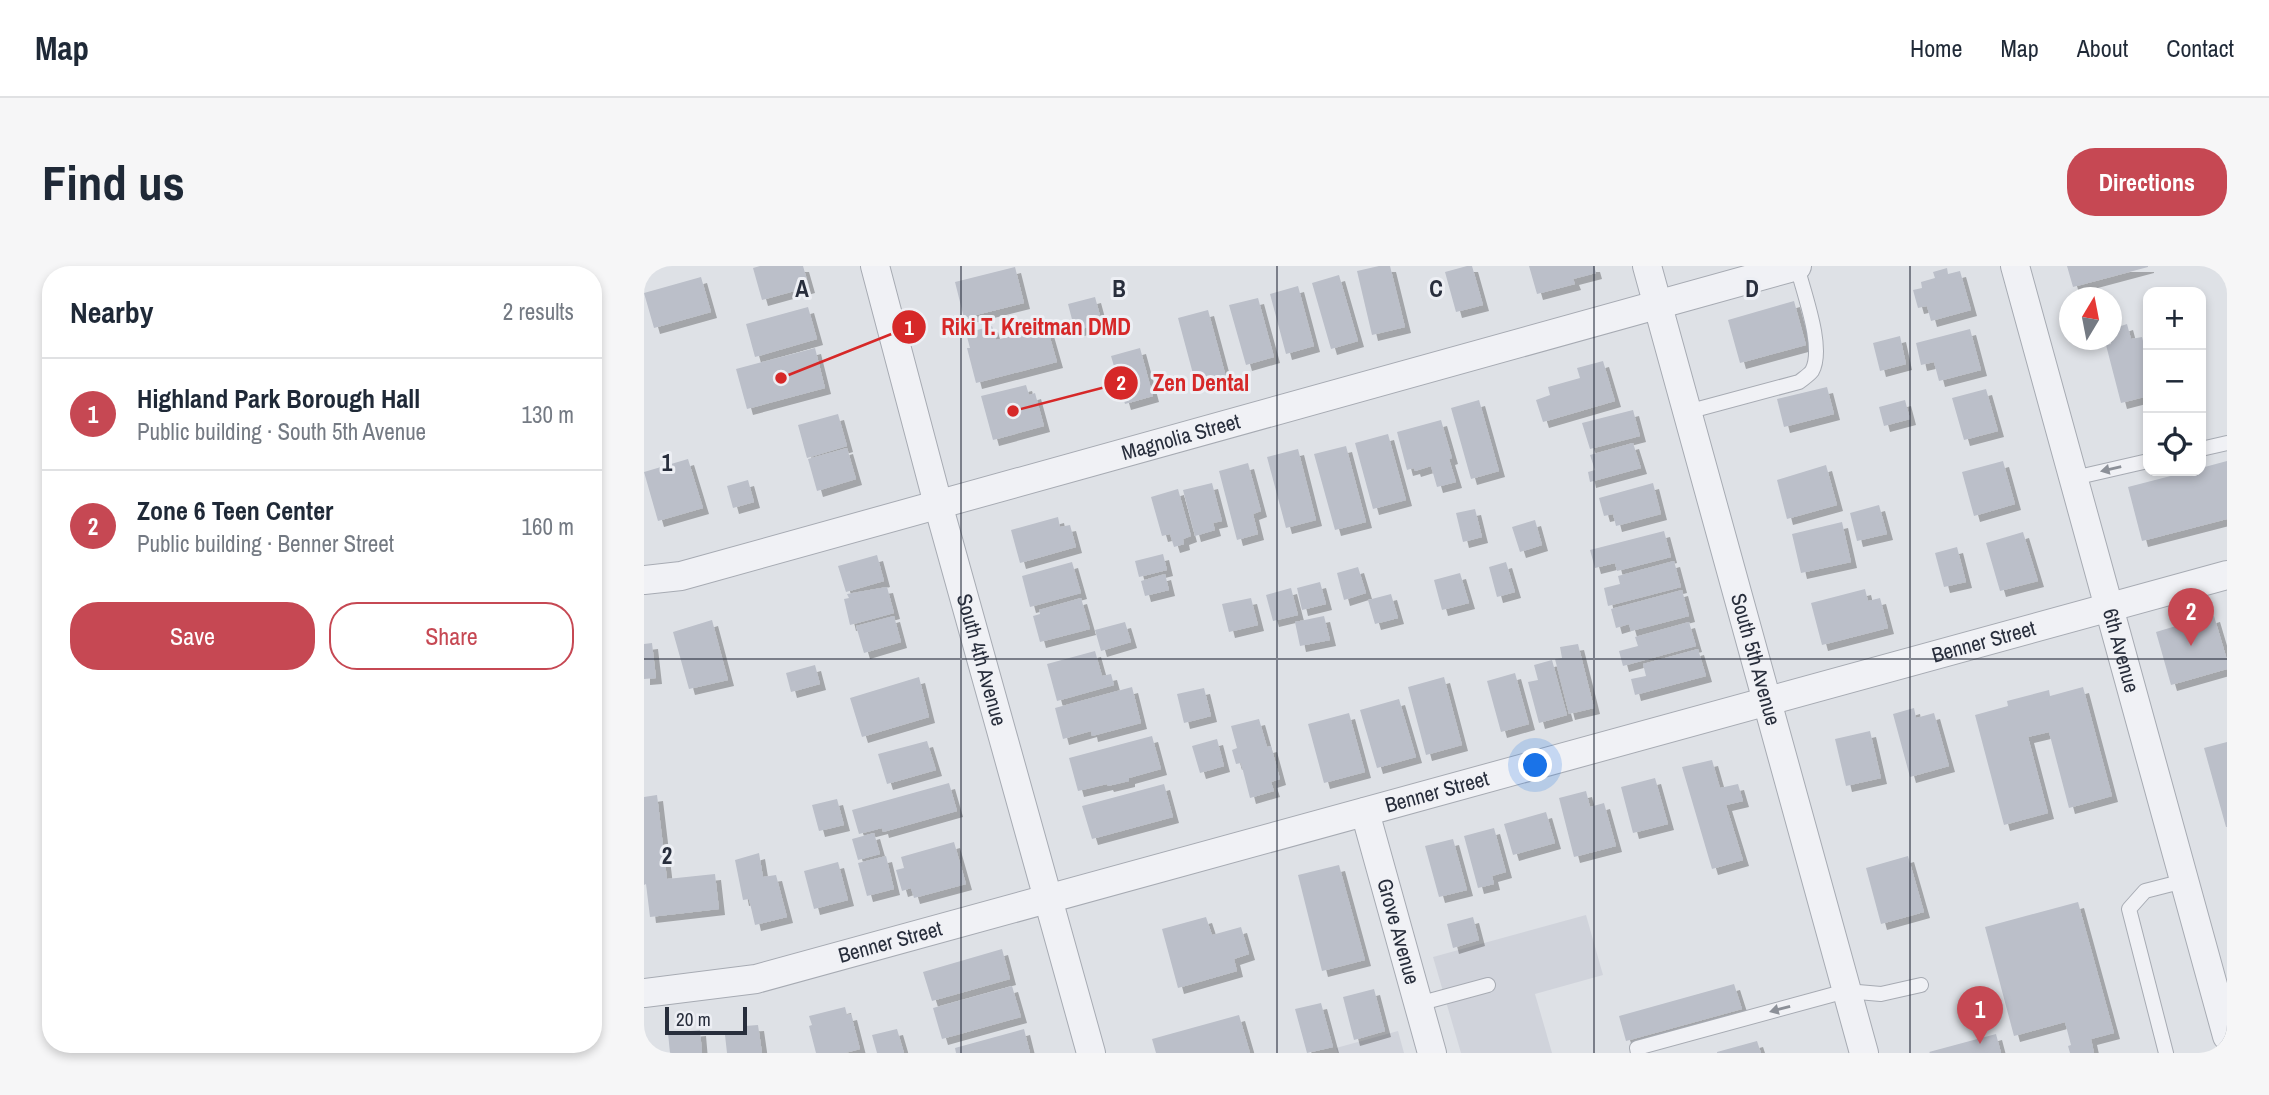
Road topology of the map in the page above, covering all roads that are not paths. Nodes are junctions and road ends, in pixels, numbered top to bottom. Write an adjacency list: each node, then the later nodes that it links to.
1 (875, 266): 11 (street, South 4th Avenue)
2 (1647, 266): 5 (street, South 5th Avenue)
3 (1797, 266): 5 (street, Magnolia Street); 6 (lane)
4 (2015, 266): 10 (street, 6th Avenue)
5 (1658, 304): 6 (street, South 5th Avenue); 11 (street, Magnolia Street)
6 (1688, 412): 15 (street, South 5th Avenue)
7 (2227, 443): 8 (lane)
8 (2206, 448)
9 (2143, 462): 10 (lane, one-way to 10)
10 (2074, 478): 14 (street, 6th Avenue)
11 (939, 504): 13 (street, Magnolia Street); 18 (street, South 4th Avenue)
12 (2227, 575): 14 (street, Benner Street)
13 (644, 580)
14 (2109, 607): 15 (street, Benner Street); 17 (street, 6th Avenue)
15 (1766, 702): 16 (street, Benner Street); 21 (street, South 5th Avenue)
16 (1365, 812): 18 (street, Benner Street); 23 (street, Grove Avenue)
17 (2184, 881): 24 (street, 6th Avenue); 29 (lane)
18 (1048, 900): 22 (street, Benner Street); 25 (street, South 4th Avenue)
19 (1488, 985): 23 (lane)
20 (1921, 985): 21 (lane)
21 (1846, 991): 27 (lane, one-way to 27); 28 (street, South 5th Avenue)
22 (644, 993)
23 (1418, 1004): 26 (street, Grove Avenue)
24 (2227, 1036)
25 (1091, 1053)
26 (1432, 1053)
27 (1638, 1053)
28 (1864, 1053)
29 (2166, 1053)

